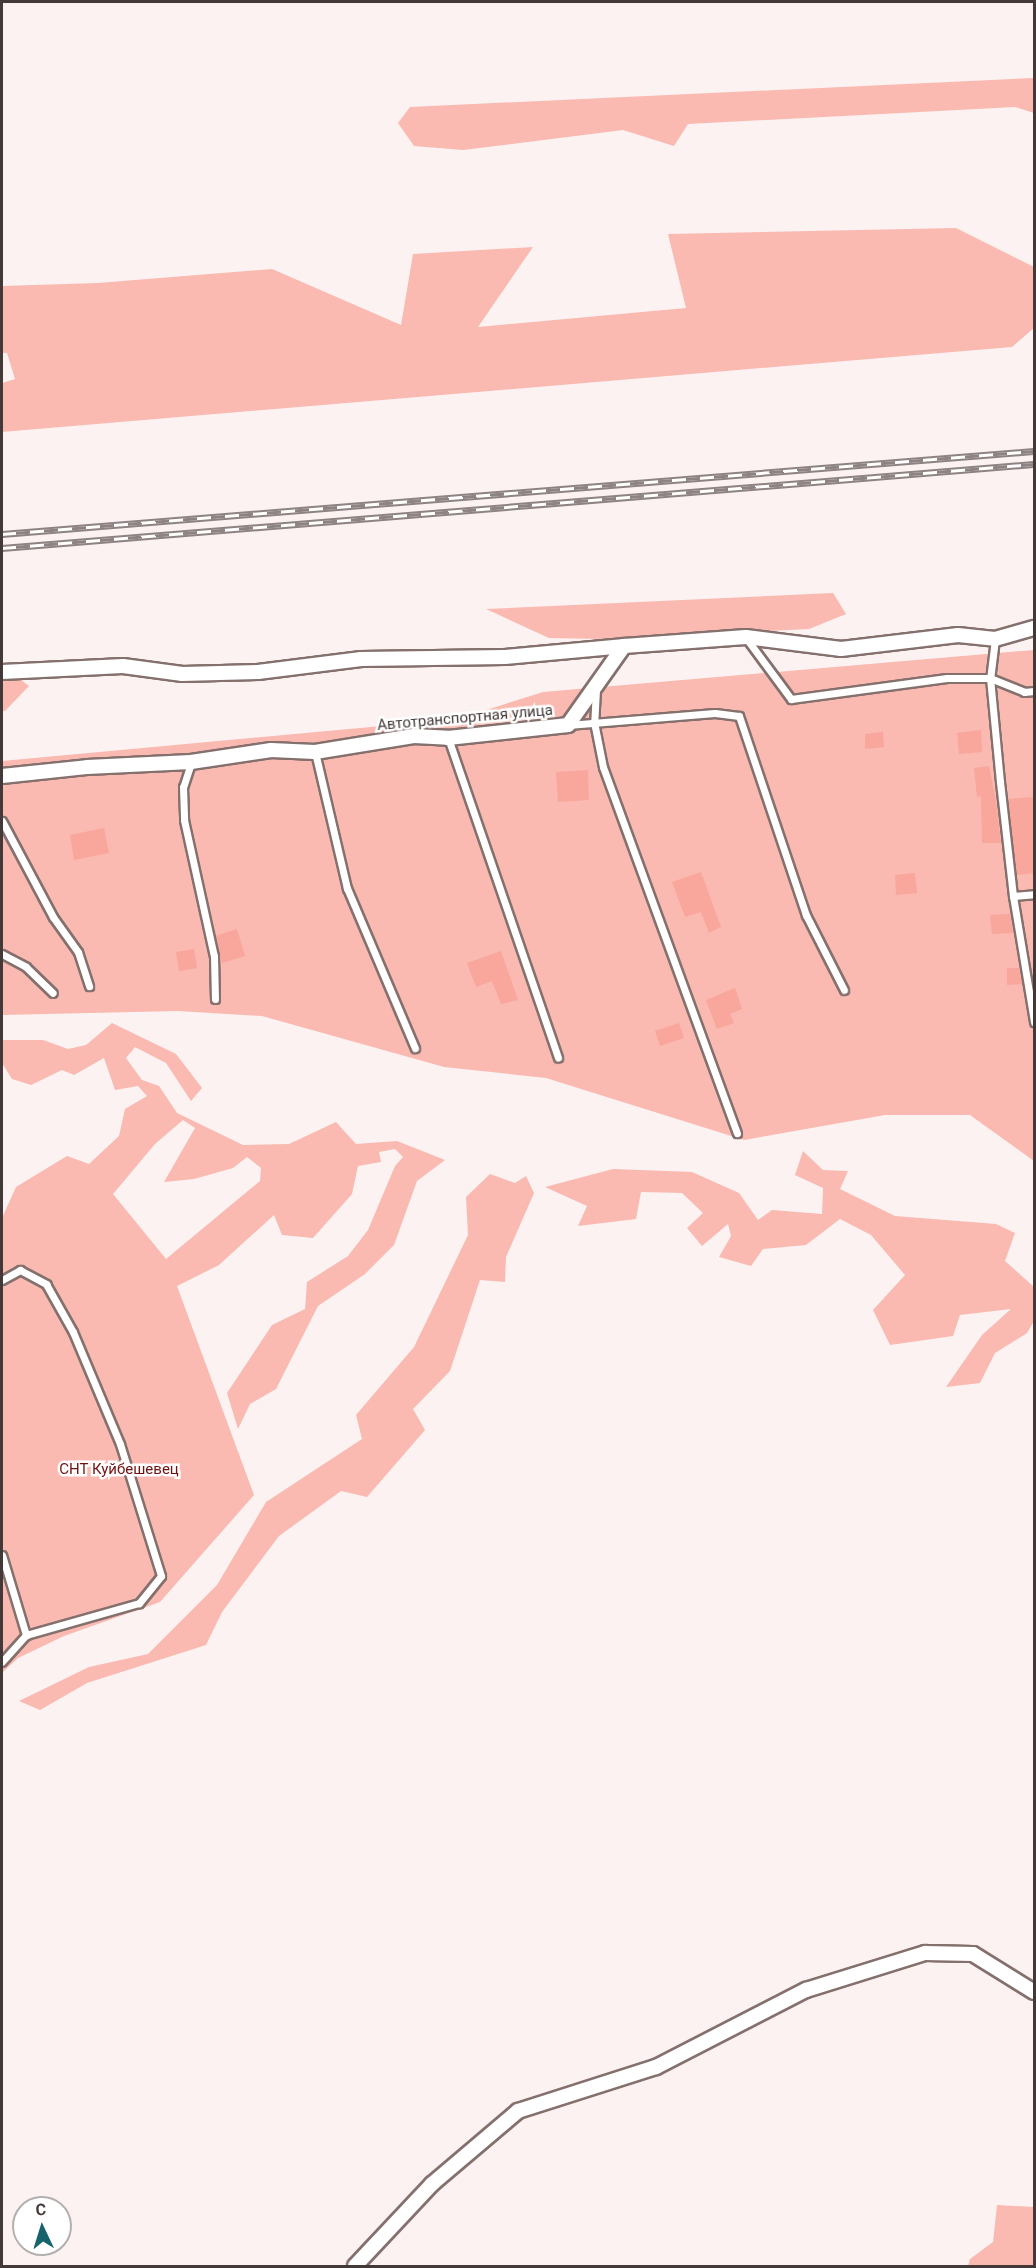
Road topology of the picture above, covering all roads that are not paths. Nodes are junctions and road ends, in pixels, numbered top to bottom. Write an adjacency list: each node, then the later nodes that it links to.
1 (1035, 628): 3 (street)
2 (746, 637): 3 (street); 4 (street); 6 (lane)
3 (995, 639): 6 (lane)
4 (624, 646): 5 (street); 7 (street, Автотранспортная улица)
5 (2, 672)
6 (990, 678): 8 (lane); 17 (lane)
7 (596, 688): 9 (lane); 10 (street, Автотранспортная улица)
8 (1035, 691)
9 (594, 722): 10 (lane); 20 (lane); 26 (lane)
10 (568, 725): 11 (street, Автотранспортная улица)
11 (448, 738): 12 (street, Автотранспортная улица); 25 (lane)
12 (315, 752): 13 (street, Автотранспортная улица); 24 (lane)
13 (190, 762): 14 (street, Автотранспортная улица); 22 (lane)
14 (2, 776)
15 (2, 821): 19 (lane)
16 (1035, 894): 17 (lane)
17 (1013, 896): 23 (lane)
18 (2, 954): 21 (lane)
19 (89, 986)
20 (844, 990)
21 (53, 993)
22 (215, 999)
23 (1035, 1022)
24 (415, 1048)
25 (558, 1058)
26 (736, 1133)
27 (2, 1281): 29 (lane)
28 (2, 1555): 29 (lane)
29 (26, 1635): 30 (lane)
30 (2, 1662)
31 (1035, 1992): 32 (street)
32 (355, 2266)

